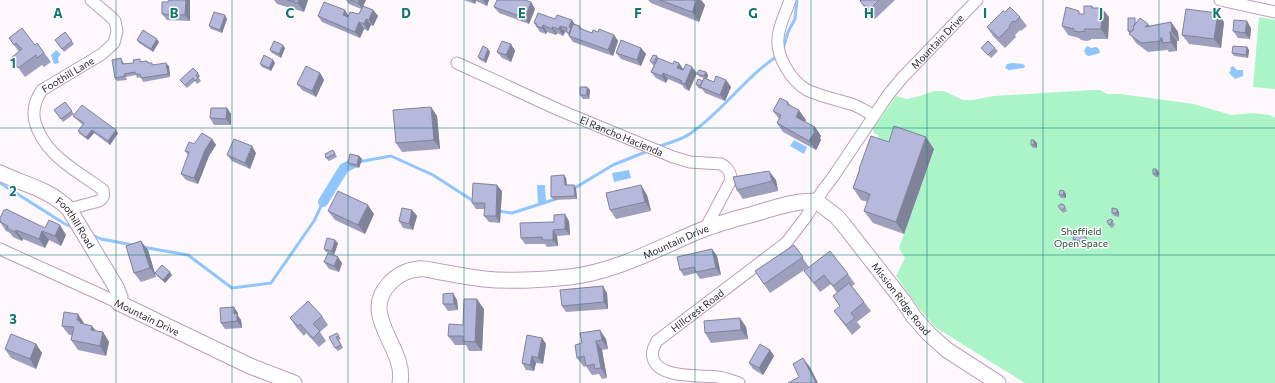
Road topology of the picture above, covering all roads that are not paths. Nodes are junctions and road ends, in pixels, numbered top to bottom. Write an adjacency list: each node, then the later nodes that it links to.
1 (91, 0): 10 (street, Foothill Lane)
2 (790, 0): 7 (street)
3 (977, 0): 7 (street, Mountain Drive)
4 (1220, 0): 5 (street)
5 (1275, 12)
6 (457, 63): 11 (street, El Rancho Hacienda)
7 (873, 115): 9 (street, Mountain Drive)
8 (0, 173): 10 (main road, Foothill Road)
9 (816, 201): 11 (main road, Mountain Drive); 16 (street, Hillcrest Road); 17 (main road, Mission Ridge Road)
10 (69, 208): 13 (main road, Foothill Road)
11 (705, 229): 15 (main road, Mountain Drive)
12 (0, 249): 13 (street, Mountain Drive)
13 (118, 303): 14 (main road, Mountain Drive)
14 (294, 383)
15 (400, 383)
16 (739, 383)
17 (998, 383)

